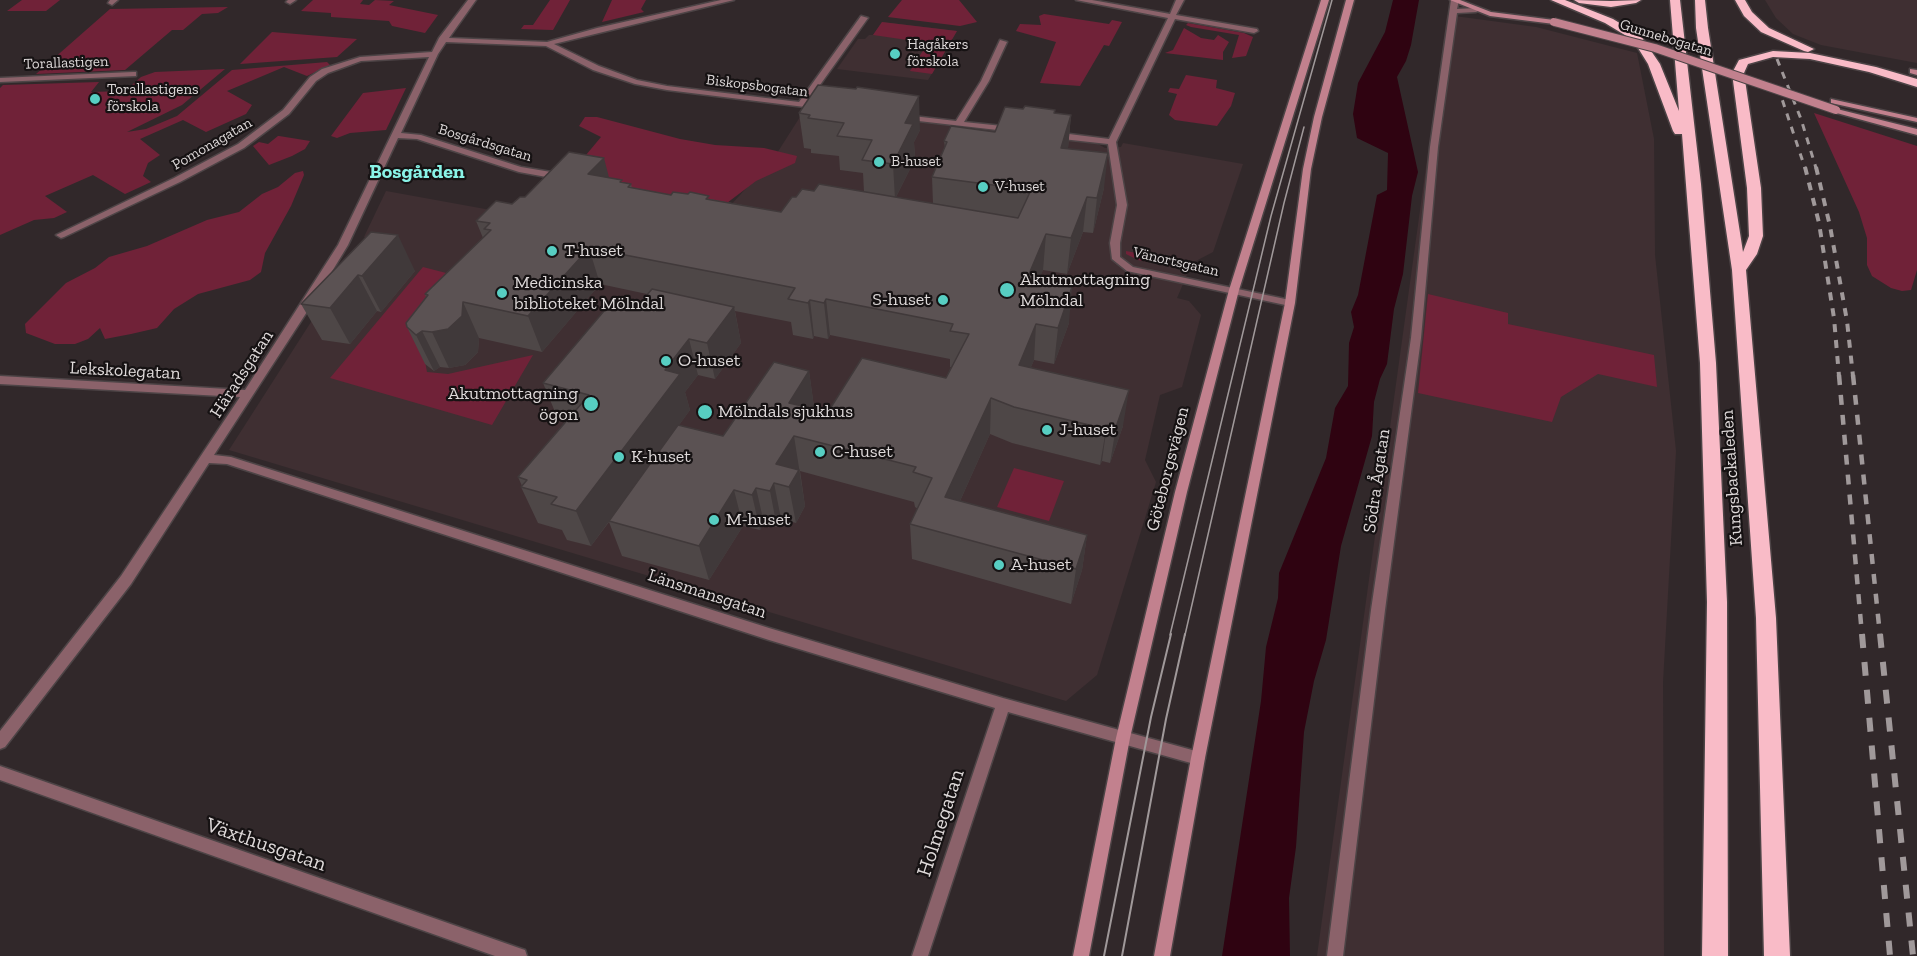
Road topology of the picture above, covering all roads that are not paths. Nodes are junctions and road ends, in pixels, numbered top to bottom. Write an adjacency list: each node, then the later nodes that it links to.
1 (472, 0): 21 (street, Häradsgatan)
2 (730, 0): 23 (street)
3 (1080, 0): 17 (street)
4 (1180, 0): 17 (street)
5 (1325, 0): 43 (main road, Göteborgsvägen)
6 (1350, 0): 44 (main road)
7 (1454, 0): 15 (main road); 16 (street, Södra Ågatan)
8 (1474, 0): 19 (main road, Gunnebogatan)
9 (1556, 0): 40 (highway)
10 (1579, 0): 11 (highway)
11 (1636, 0)
12 (1675, 0): 40 (highway, Kungsbackaleden)
13 (1700, 0): 42 (highway, Kungsbackaleden)
14 (1740, 0): 26 (highway)
15 (1476, 10): 16 (street); 19 (main road)
16 (1455, 11): 57 (street, Södra Ågatan)
17 (1172, 16): 20 (street); 38 (street)
18 (864, 18): 28 (street)
19 (1529, 18): 29 (main road, Gunnebogatan, bridge)
20 (1254, 31)
21 (442, 40): 23 (street, Biskopsbogatan); 24 (street, Häradsgatan)
22 (1003, 42): 33 (street)
23 (547, 44): 28 (street, Biskopsbogatan)
24 (434, 54): 36 (street, Häradsgatan); 41 (street, Pomonagatan)
25 (133, 74): 27 (street, Torallastigen)
26 (1916, 75): 42 (highway)
27 (0, 80)
28 (802, 104): 30 (street, Biskopsbogatan)
29 (1835, 106): 32 (main road, Gunnebogatan); 35 (main road, Gunnebogatan)
30 (829, 108)
31 (894, 116): 33 (street)
32 (1917, 118)
33 (958, 123): 34 (street)
34 (1026, 132)
35 (1917, 132)
36 (396, 135): 39 (street, Bosgårdsgatan); 46 (street, Häradsgatan)
37 (1049, 135): 38 (street)
38 (1112, 142): 43 (street, Vänortsgatan)
39 (567, 177)
40 (1694, 183): 58 (highway, Kungsbackaleden)
41 (61, 235)
42 (1739, 270): 59 (highway, Kungsbackaleden)
43 (1234, 290): 44 (street, Vänortsgatan); 49 (main road, Göteborgsvägen)
44 (1290, 303): 51 (main road)
45 (0, 380): 46 (street, Lekskolegatan)
46 (248, 394): 47 (street, Häradsgatan)
47 (207, 459): 48 (street, Länsmansgatan); 50 (street, Häradsgatan)
48 (1003, 704): 49 (street, Länsmansgatan); 54 (street, Holmegatan)
49 (1123, 738): 51 (street, Länsmansgatan); 55 (main road, Göteborgsvägen)
50 (0, 742)
51 (1198, 758): 56 (main road)
52 (0, 773): 53 (street, Växthusgatan)
53 (519, 956)
54 (920, 956)
55 (1081, 956)
56 (1162, 956)
57 (1335, 956)
58 (1715, 956)
59 (1777, 956)

